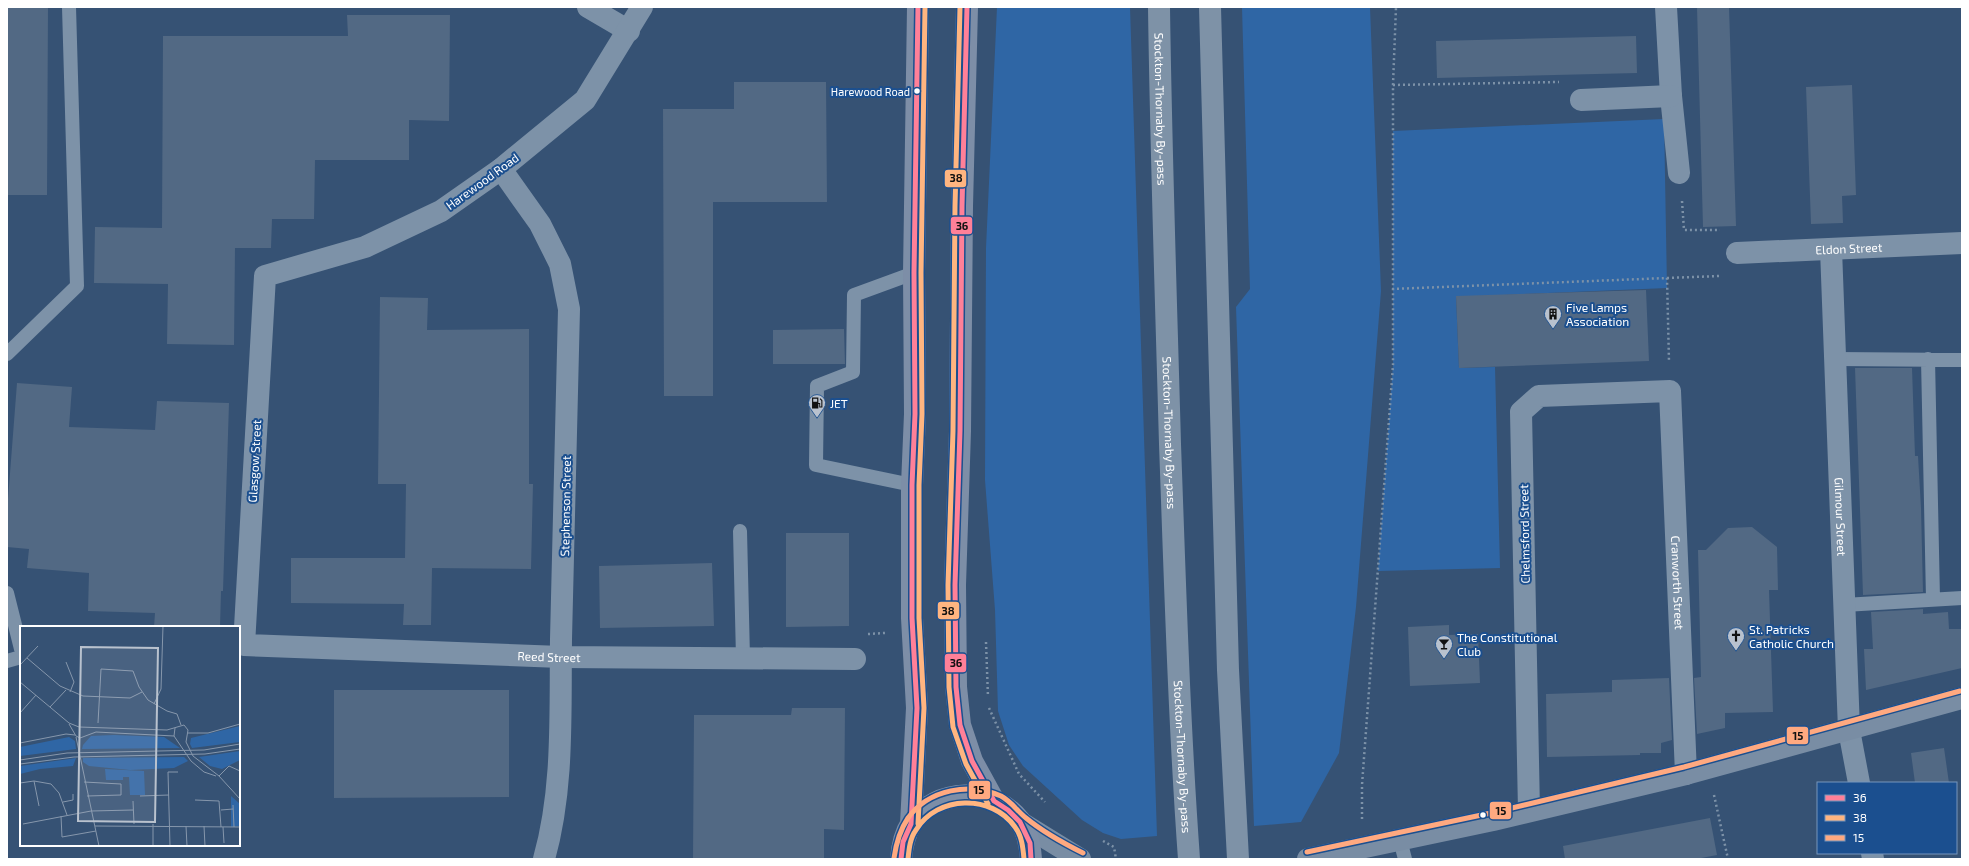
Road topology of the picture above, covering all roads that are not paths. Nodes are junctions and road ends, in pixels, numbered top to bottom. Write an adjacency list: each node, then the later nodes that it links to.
1 (69, 7): 19 (lane)
2 (588, 7): 9 (street)
3 (642, 7): 9 (street, Harewood Road)
4 (918, 7): 17 (main road)
5 (967, 7): 41 (main road)
6 (1159, 7): 50 (highway, Stockton-Thornaby By-pass)
7 (1210, 7): 51 (highway)
8 (1666, 7): 10 (street)
9 (629, 31): 12 (street, Harewood Road)
10 (1671, 96): 11 (street); 13 (street)
11 (1581, 100)
12 (501, 169): 18 (street, Harewood Road); 33 (street, Stephenson Street)
13 (1679, 173)
14 (1962, 243): 15 (street, Eldon Street)
15 (1831, 249): 16 (street, Eldon Street); 20 (street, Gilmour Street)
16 (1737, 253)
17 (914, 273): 24 (main road); 24 (lane)
18 (265, 276): 31 (street, Glasgow Street)
19 (7, 354)
20 (1835, 359): 21 (lane); 29 (street, Gilmour Street)
21 (1928, 359): 22 (lane); 28 (lane)
22 (1962, 360)
23 (1670, 391): 39 (street, Cranworth Street); 42 (street, Chelmsford Street)
24 (912, 485): 44 (main road)
25 (740, 531): 34 (lane)
26 (7, 593): 30 (lane)
27 (1962, 598): 28 (lane)
28 (1933, 599): 29 (lane)
29 (1844, 605): 38 (street, Gilmour Street)
30 (20, 645)
31 (244, 645): 33 (street, Reed Street)
32 (20, 657): 36 (lane)
33 (561, 657): 34 (street, Reed Street); 46 (street, Stephenson Street)
34 (743, 658): 35 (street, Reed Street)
35 (855, 659)
36 (7, 661)
37 (1962, 698): 38 (street)
38 (1849, 730): 39 (street); 40 (street, Gilmour Street)
39 (1686, 774): 42 (street)
40 (1859, 782)
41 (994, 800): 43 (main road); 44 (main road)
42 (1529, 811): 45 (street)
43 (1020, 822): 48 (main road); 49 (street)
44 (912, 824): 47 (main road)
45 (1402, 849): 52 (street)
46 (544, 859)
47 (901, 859)
48 (1031, 859)
49 (1080, 859)
50 (1189, 859)
51 (1238, 859)
52 (1308, 859)

